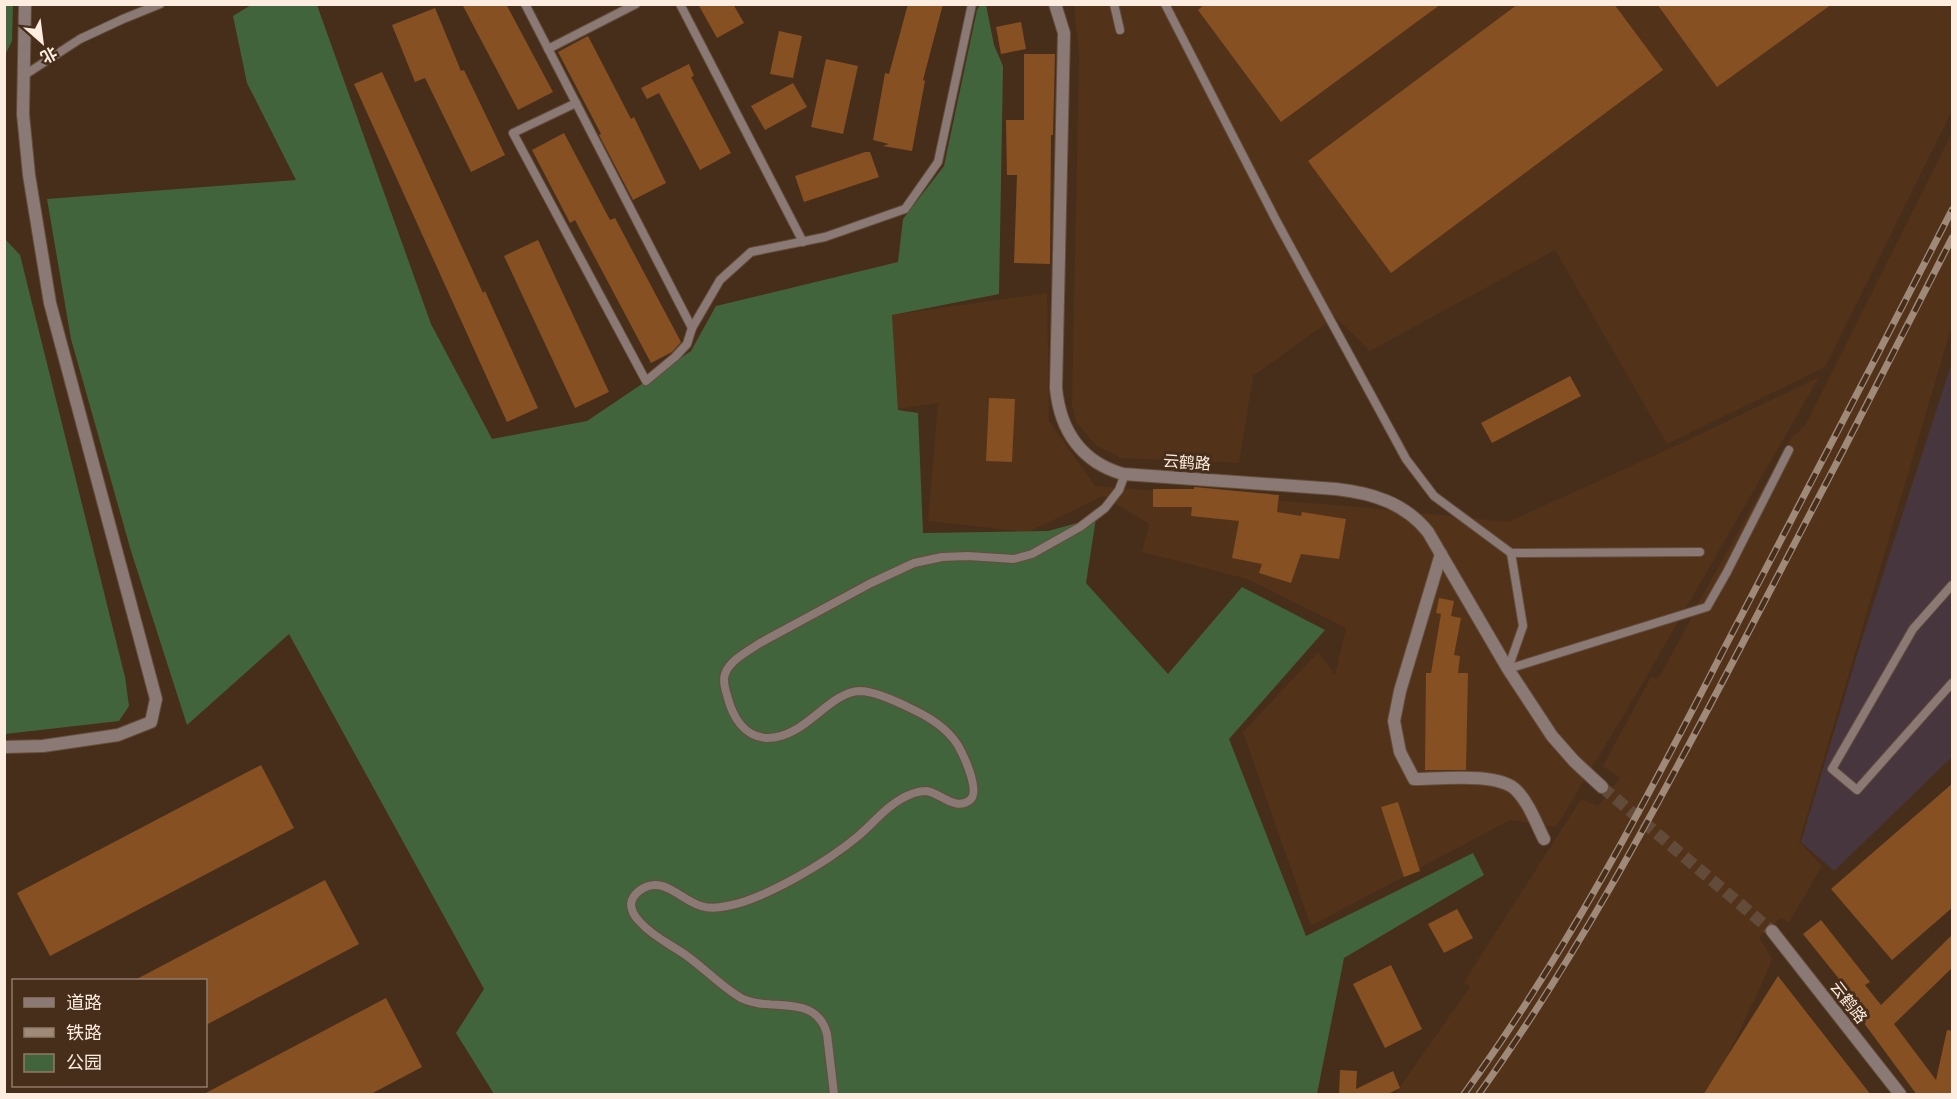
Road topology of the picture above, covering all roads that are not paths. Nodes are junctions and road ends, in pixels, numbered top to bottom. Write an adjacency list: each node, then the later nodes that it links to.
1 (25, 4): 12 (street)
2 (160, 4): 12 (lane)
3 (525, 4): 11 (lane)
4 (636, 4): 11 (lane)
5 (680, 4): 14 (lane)
6 (972, 4): 14 (lane)
7 (1056, 4): 17 (street, 云鹤路)
8 (1113, 4): 10 (lane)
9 (1165, 4): 19 (lane)
10 (1120, 30)
11 (548, 49): 13 (lane)
12 (23, 76): 24 (street)
13 (576, 103): 15 (lane); 15 (lane)
14 (803, 242): 15 (lane)
15 (692, 328)
16 (1789, 450): 22 (lane)
17 (1125, 474): 20 (street, 云鹤路); 28 (lane)
18 (1700, 552): 19 (lane)
19 (1511, 553): 22 (lane)
20 (1441, 554): 22 (street, 云鹤路); 26 (street)
21 (1953, 585): 23 (lane)
22 (1508, 669): 25 (street, 云鹤路)
23 (1953, 683)
24 (4, 747)
25 (1602, 787)
26 (1544, 839)
27 (1772, 931): 29 (street, 云鹤路)
28 (834, 1095)
29 (1900, 1095)

